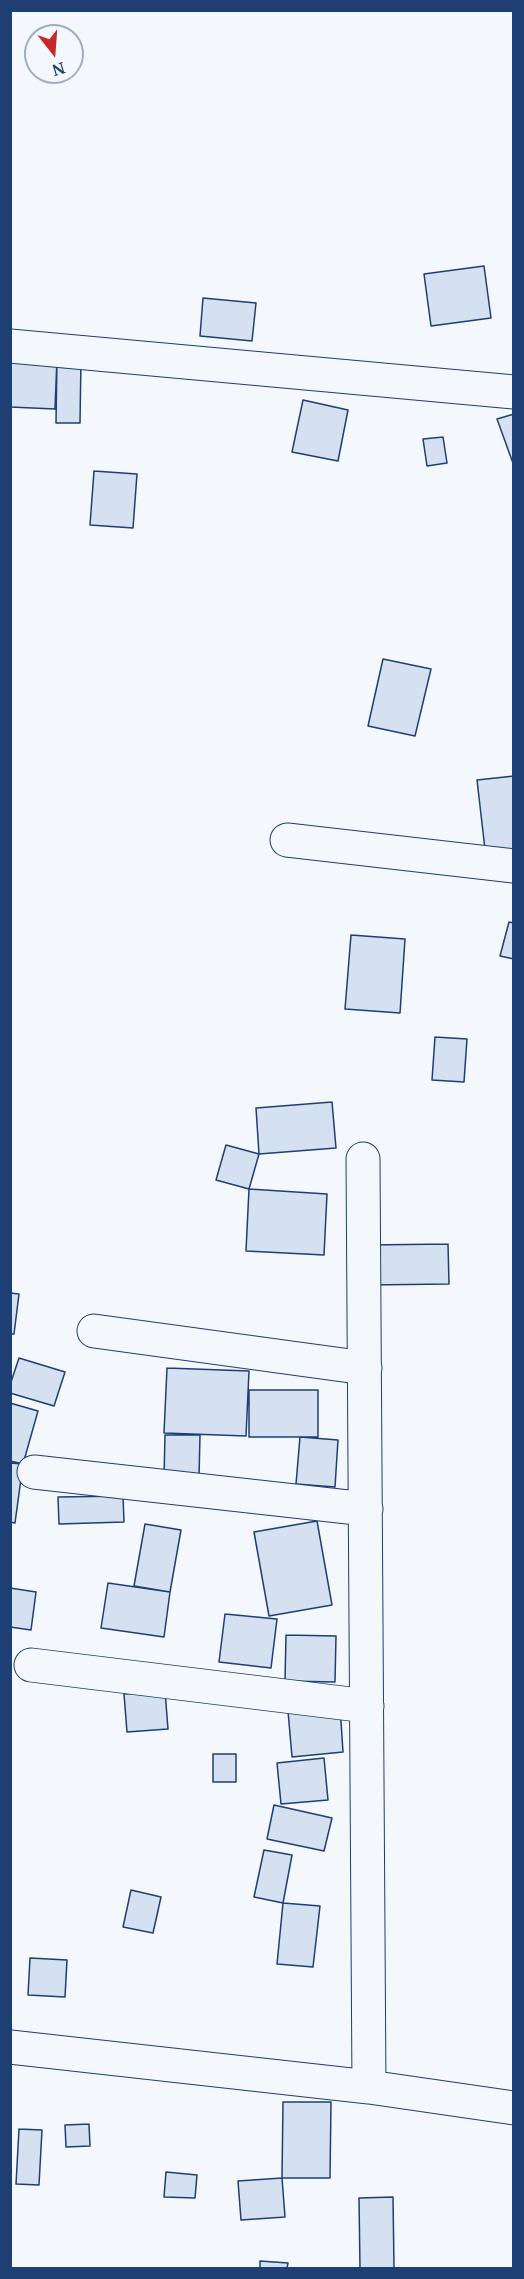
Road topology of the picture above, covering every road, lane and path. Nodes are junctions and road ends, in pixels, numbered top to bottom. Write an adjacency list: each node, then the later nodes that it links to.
1 (10, 346): 2 (street)
2 (513, 392)
3 (287, 840): 4 (street)
4 (513, 866)
5 (363, 1159): 7 (street)
6 (94, 1331): 7 (street)
7 (364, 1368): 9 (street)
8 (34, 1472): 9 (street)
9 (366, 1509): 11 (street)
10 (31, 1665): 11 (street)
11 (367, 1706): 13 (street)
12 (10, 2047): 13 (street)
13 (369, 2087): 14 (street)
14 (513, 2108)

